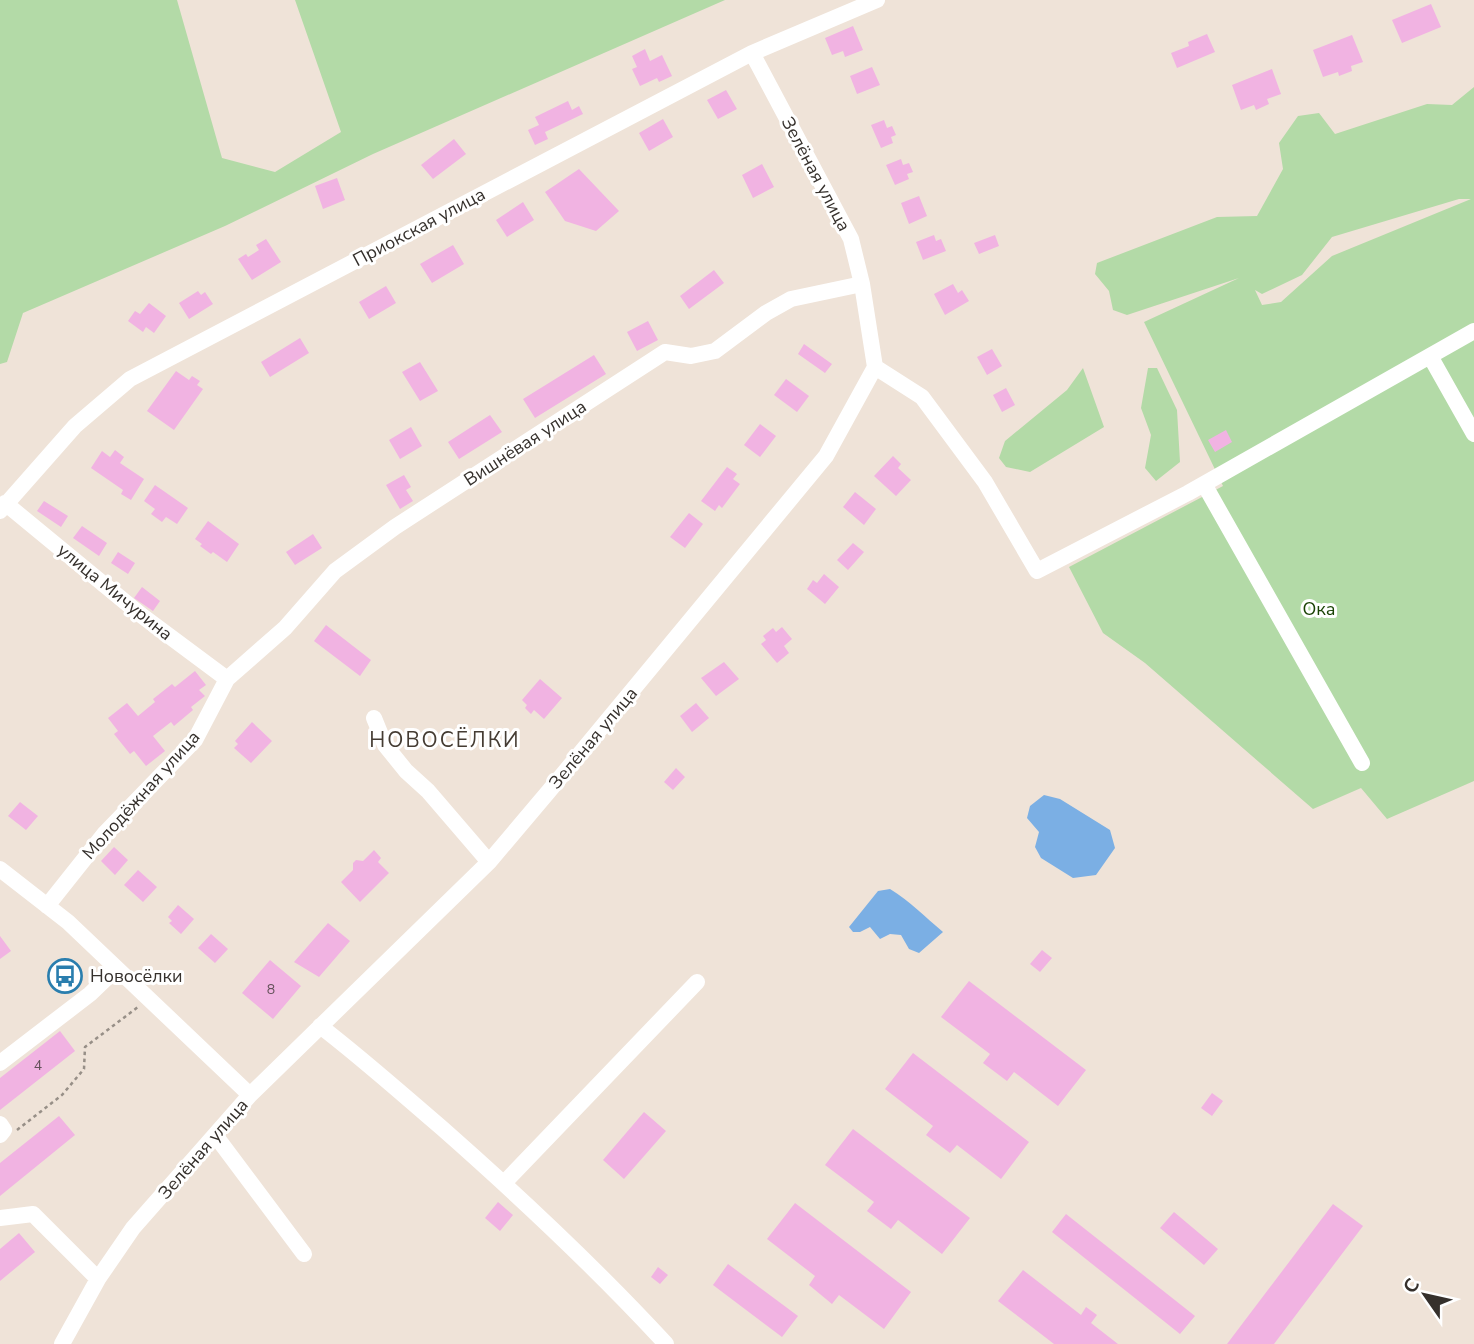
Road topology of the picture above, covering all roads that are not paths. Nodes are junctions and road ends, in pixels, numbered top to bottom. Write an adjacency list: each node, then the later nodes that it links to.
1 (877, 0): 2 (street, Приокская улица)
2 (752, 53): 3 (street, Зелёная улица); 9 (street, Приокская улица)
3 (862, 284): 6 (street, Зелёная улица); 10 (street, Вишнёвая улица)
4 (1474, 331): 5 (street)
5 (1430, 356): 7 (street); 8 (street)
6 (875, 367): 8 (street); 13 (street, Зелёная улица)
7 (1474, 434)
8 (1205, 484): 12 (street)
9 (3, 507): 10 (street, улица Мичурина)
10 (227, 679): 15 (street, Молодёжная улица)
11 (374, 718): 13 (street)
12 (1362, 763)
13 (489, 862): 18 (street, Зелёная улица)
14 (0, 869): 15 (street)
15 (47, 906): 16 (street)
16 (116, 969): 19 (street); 20 (street)
17 (697, 982): 24 (street)
18 (320, 1026): 20 (street, Зелёная улица); 24 (street)
19 (0, 1063)
20 (250, 1095): 23 (street, Зелёная улица)
21 (0, 1124): 22 (street)
22 (0, 1135)
23 (215, 1135): 27 (street); 28 (street, Зелёная улица)
24 (504, 1183): 30 (street)
25 (8, 1217): 26 (street); 28 (street)
26 (0, 1228)
27 (304, 1254)
28 (98, 1279): 29 (street, Зелёная улица)
29 (62, 1344)
30 (666, 1344)

